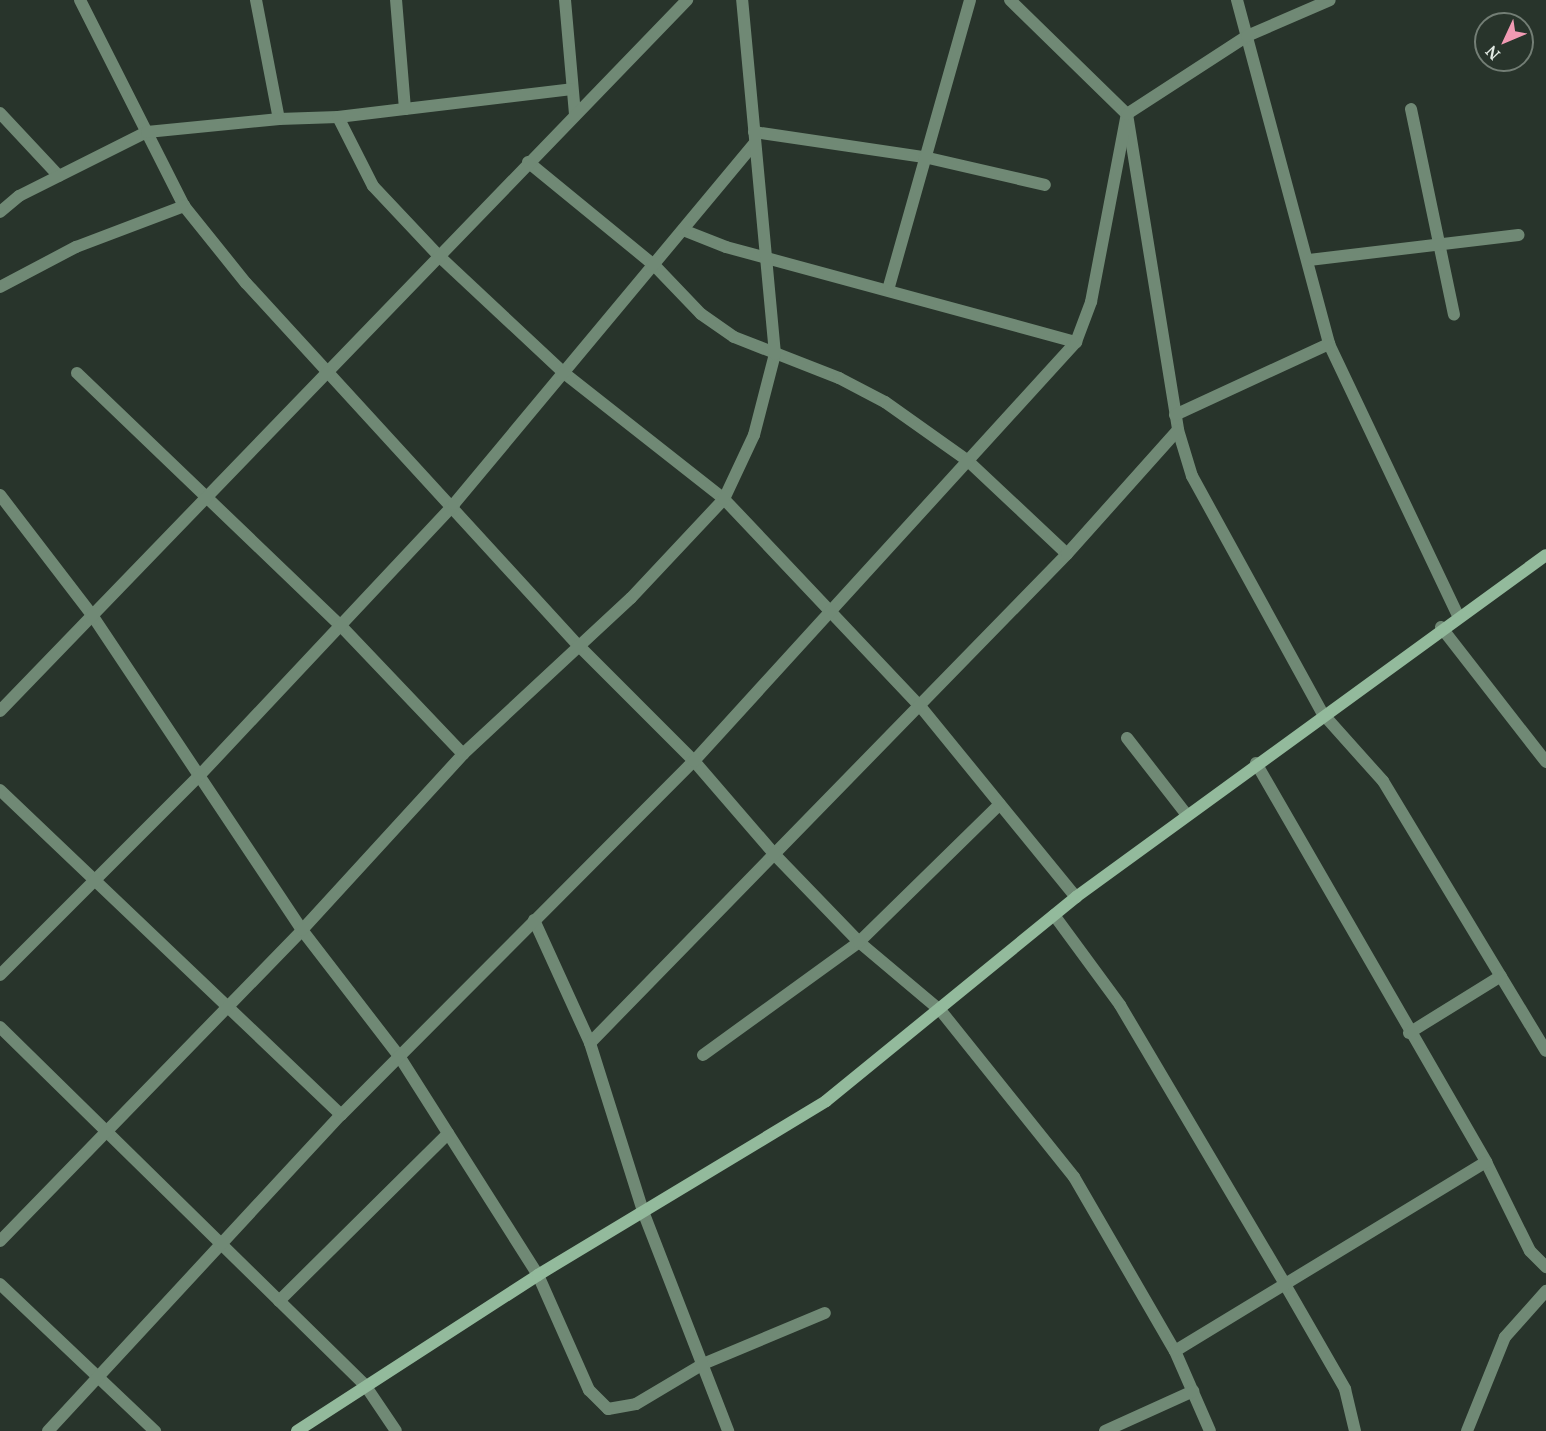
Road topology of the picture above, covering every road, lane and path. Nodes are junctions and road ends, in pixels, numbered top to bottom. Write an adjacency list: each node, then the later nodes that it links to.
1 (80, 0): 20 (street)
2 (256, 0): 19 (street)
3 (396, 0): 13 (street)
4 (565, 0): 12 (street)
5 (687, 0): 17 (street)
6 (741, 0): 21 (street)
7 (970, 0): 22 (street)
8 (1010, 0): 16 (street)
9 (1237, 0): 11 (street)
10 (1330, 0): 11 (street)
11 (1247, 36): 16 (street); 33 (street)
12 (572, 89): 13 (street); 17 (street)
13 (405, 109): 18 (street)
14 (1411, 109): 30 (street)
15 (0, 113): 24 (street)
16 (1127, 114): 38 (street); 44 (street)
17 (575, 115): 23 (street)
18 (338, 117): 19 (street); 32 (street)
19 (279, 118): 20 (street)
20 (147, 132): 24 (street); 26 (street)
21 (755, 138): 22 (street); 28 (street); 31 (street)
22 (924, 158): 25 (street); 36 (street)
23 (528, 162): 32 (street); 34 (street)
24 (59, 176): 27 (street)
25 (1045, 185)
26 (184, 206): 35 (street); 41 (street)
27 (0, 212)
28 (683, 230): 31 (street); 34 (street)
29 (1519, 234): 30 (street)
30 (1438, 244): 33 (street); 37 (street)
31 (766, 256): 36 (street); 40 (street)
32 (440, 257): 41 (street); 43 (street)
33 (1309, 260): 39 (street)
34 (654, 265): 40 (street); 43 (street)
35 (0, 287)
36 (888, 290): 38 (street)
37 (1454, 315)
38 (1076, 342): 46 (street)
39 (1329, 344): 44 (street); 55 (street)
40 (775, 354): 46 (street); 49 (street)
41 (327, 367): 48 (street); 50 (street)
42 (77, 373): 48 (street)
43 (564, 373): 49 (street); 50 (street)
44 (1175, 415): 45 (street)
45 (1178, 430): 51 (street); 61 (street)
46 (967, 460): 51 (street); 53 (street)
47 (0, 495): 54 (street)
48 (207, 497): 54 (street); 56 (street)
49 (724, 499): 53 (street); 58 (street)
50 (454, 504): 56 (street); 58 (street)
51 (1066, 554): 59 (street)
52 (1546, 555): 55 (street)
53 (831, 609): 59 (street); 64 (street)
54 (92, 615): 60 (street); 67 (street)
55 (1458, 615): 57 (street)
56 (341, 626): 63 (street); 67 (street)
57 (1441, 627): 61 (street); 65 (street)
58 (578, 645): 63 (street); 64 (street)
59 (920, 706): 69 (street); 71 (street)
60 (0, 711)
61 (1323, 714): 66 (street); 79 (street)
62 (1127, 738): 70 (street)
63 (463, 754): 76 (street)
64 (694, 761): 71 (street); 75 (street)
65 (1546, 762)
66 (1256, 764): 70 (street); 83 (street)
67 (199, 776): 72 (street); 76 (street)
68 (0, 790): 72 (street)
69 (1000, 804): 73 (street); 77 (street)
70 (1187, 815): 73 (street)
71 (775, 855): 77 (street); 84 (street)
72 (96, 877): 78 (street); 80 (street)
73 (1076, 897): 74 (street)
74 (1054, 915): 81 (street); 97 (street)
75 (534, 920): 84 (street); 87 (street)
76 (302, 930): 80 (street); 87 (street)
77 (859, 942): 81 (street); 86 (street)
78 (0, 975)
79 (1501, 976): 83 (street); 85 (street)
80 (227, 1004): 88 (street); 89 (street)
81 (940, 1011): 92 (street); 102 (street)
82 (0, 1027): 89 (street)
83 (1409, 1033): 91 (street)
84 (590, 1043): 92 (street)
85 (1546, 1051)
86 (703, 1055)
87 (399, 1056): 88 (street); 90 (street)
88 (341, 1115): 94 (street)
89 (106, 1133): 93 (street); 94 (street)
90 (448, 1134): 96 (street); 100 (street)
91 (1486, 1162): 95 (street); 97 (street)
92 (644, 1214): 96 (street); 103 (street)
93 (0, 1240)
94 (220, 1243): 100 (street); 104 (street)
95 (1546, 1267)
96 (538, 1275): 103 (street); 105 (street)
97 (1283, 1281): 102 (street); 114 (street)
98 (0, 1284): 104 (street)
99 (1546, 1291): 115 (street)
100 (279, 1301): 105 (street)
101 (825, 1313): 103 (street)
102 (1175, 1351): 106 (street)
103 (703, 1364): 111 (street)
104 (100, 1377): 107 (street); 108 (street)
105 (365, 1385): 109 (street); 110 (street)
106 (1193, 1391): 112 (street); 113 (street)
107 (48, 1431)
108 (155, 1431)
109 (297, 1431)
110 (396, 1431)
111 (728, 1431)
112 (1105, 1431)
113 (1210, 1431)
114 (1355, 1431)
115 (1467, 1431)

